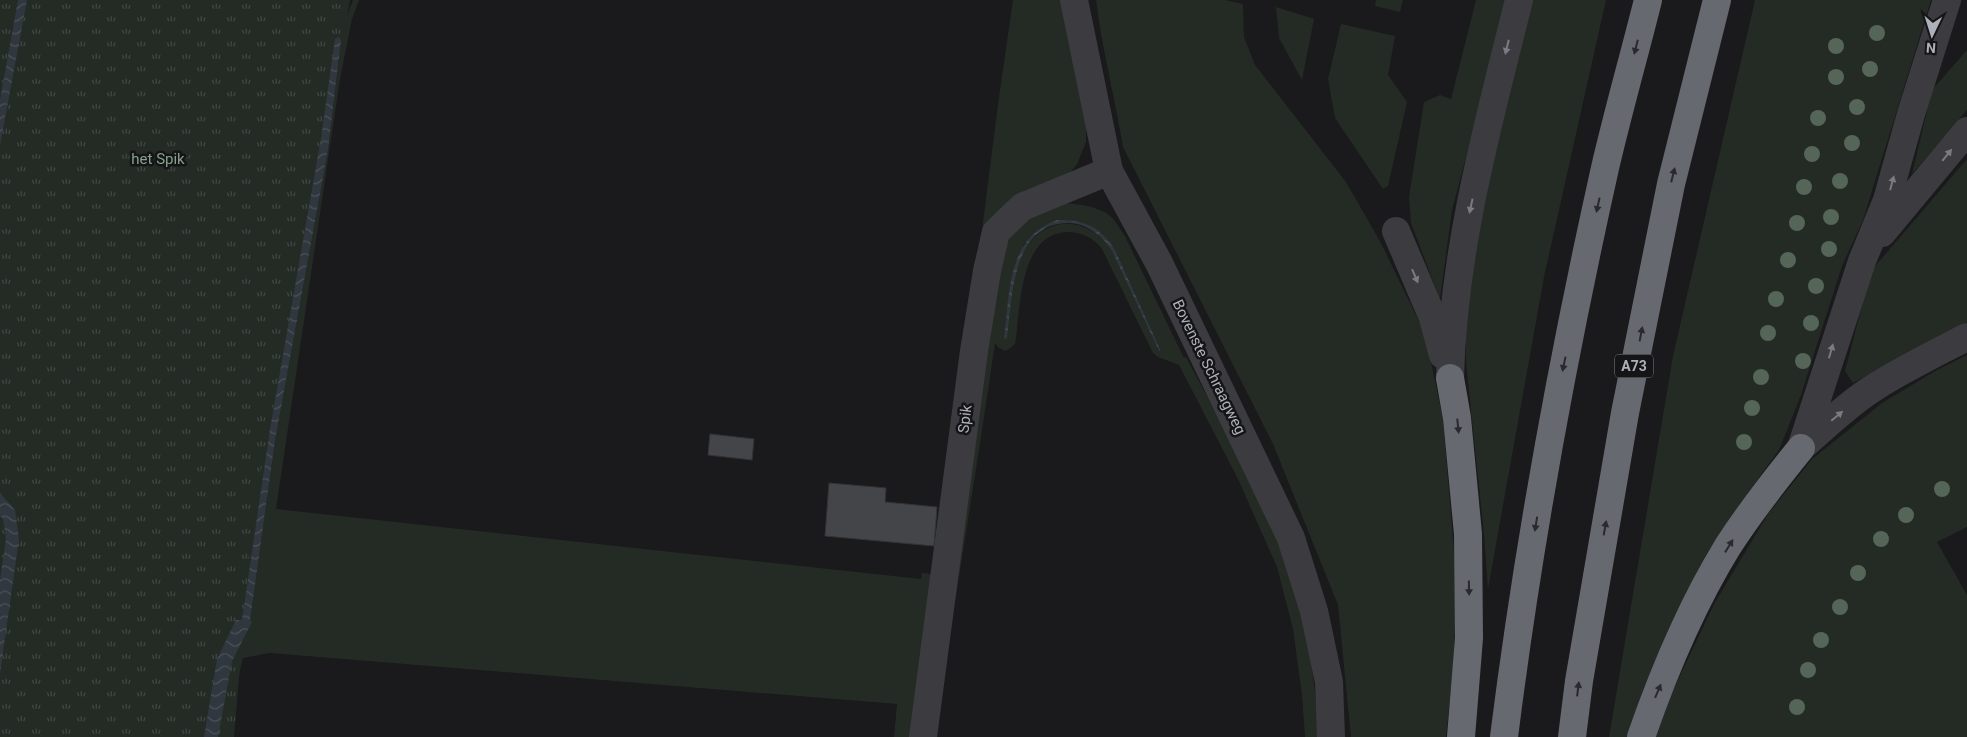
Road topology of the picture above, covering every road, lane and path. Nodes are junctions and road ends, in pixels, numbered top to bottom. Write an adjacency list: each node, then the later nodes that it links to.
1 (1074, 0): 7 (street, Bovenste Schraagweg)
2 (1519, 0): 11 (street, one-way to 11)
3 (1648, 0): 16 (highway, one-way to 16)
4 (1717, 0): 17 (highway, A73, one-way to 4)
5 (1947, 0): 9 (street, one-way to 5)
6 (1967, 131): 9 (street, one-way to 6)
7 (1110, 171): 13 (street, Spik); 14 (street, Bovenste Schraagweg)
8 (1396, 231): 11 (street, one-way to 11)
9 (1862, 261): 12 (street, one-way to 9)
10 (1967, 337): 12 (street, one-way to 10)
11 (1450, 378): 15 (highway, one-way to 15)
12 (1801, 448): 18 (highway, one-way to 12)
13 (923, 737)
14 (1331, 737)
15 (1461, 737)
16 (1504, 737)
17 (1572, 737)
18 (1641, 737)

